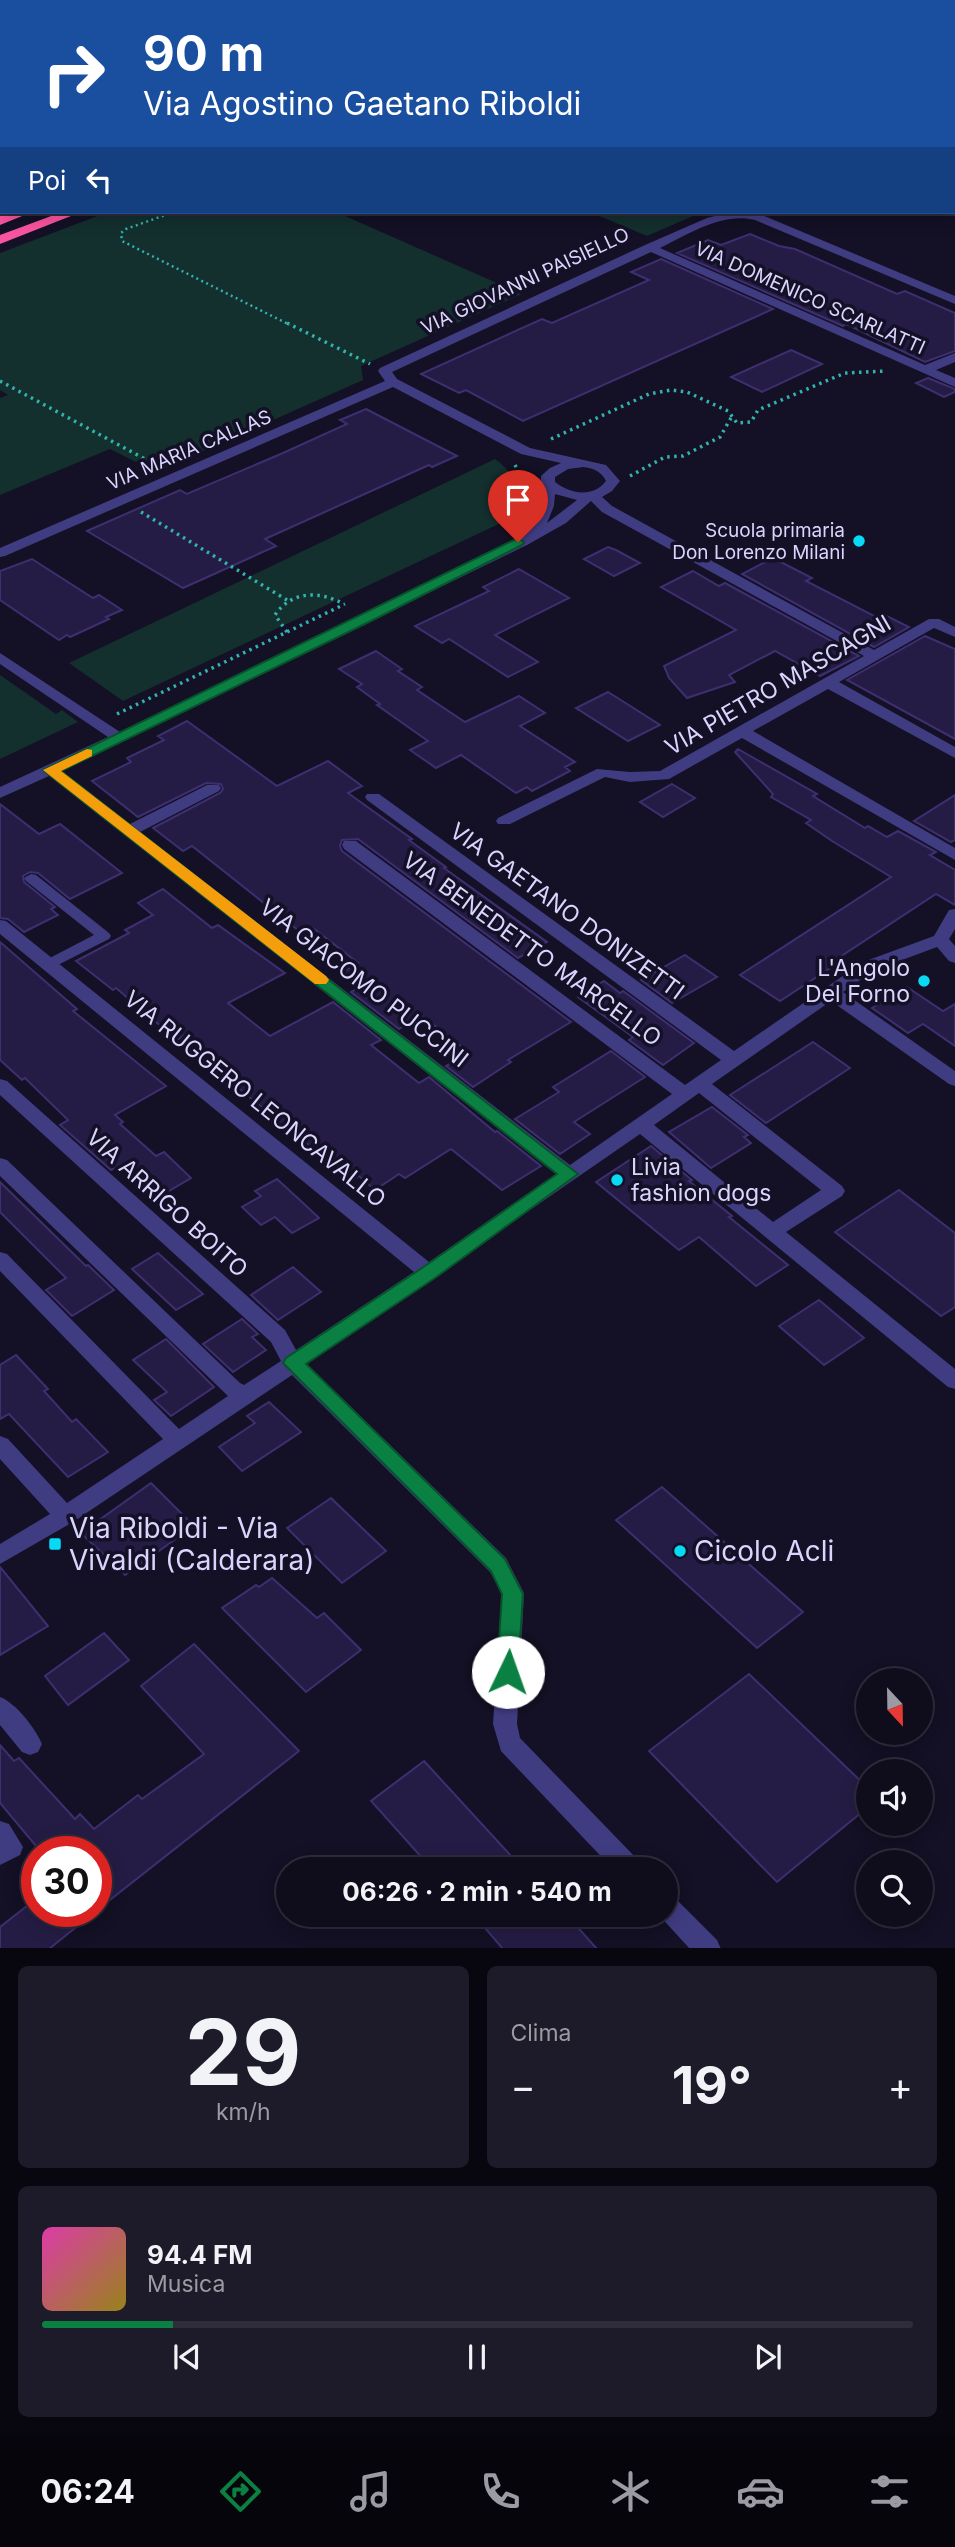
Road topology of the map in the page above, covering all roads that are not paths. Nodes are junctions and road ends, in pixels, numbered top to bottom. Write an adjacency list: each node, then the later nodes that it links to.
1 (19, 214): 3 (highway)
2 (69, 214): 4 (highway)
3 (0, 221)
4 (0, 240)
5 (649, 247): 6 (street, VIA GIOVANNI PAISIELLO); 8 (street, VIA DOMENICO SCARLATTI); 9 (street, VIA GIOVANNI PAISIELLO)
6 (955, 300)
7 (955, 357): 8 (street)
8 (925, 370): 10 (street, VIA DOMENICO SCARLATTI)
9 (393, 382): 11 (street); 16 (street, VIA MARIA CALLAS)
10 (955, 383)
11 (526, 452): 12 (street); 13 (street)
12 (579, 463): 13 (street); 14 (street)
13 (548, 479): 14 (street); 15 (street)
14 (590, 495): 15 (street); 18 (street)
15 (533, 534): 22 (street)
16 (0, 553)
17 (955, 633): 18 (street, VIA PIETRO MASCAGNI)
18 (875, 656): 20 (street, VIA PIETRO MASCAGNI)
19 (0, 657): 22 (street)
20 (827, 682): 21 (street, VIA PIETRO MASCAGNI); 23 (street)
21 (743, 732): 28 (street, VIA PIETRO MASCAGNI); 31 (street)
22 (119, 738): 24 (street)
23 (955, 753)
24 (51, 770): 26 (street); 29 (street, VIA GIACOMO PUCCINI)
25 (213, 788): 29 (street)
26 (0, 793)
27 (373, 797): 39 (street, VIA GAETANO DONIZETTI)
28 (504, 821)
29 (129, 831): 45 (street, VIA GIACOMO PUCCINI)
30 (350, 845): 42 (street, VIA BENEDETTO MARCELLO)
31 (955, 855)
32 (31, 877): 37 (lane)
33 (955, 914): 35 (street)
34 (0, 925): 37 (street, VIA RUGGERO LEONCAVALLO)
35 (948, 943): 36 (street); 38 (street)
36 (955, 957)
37 (49, 964): 48 (street, VIA RUGGERO LEONCAVALLO)
38 (832, 993): 39 (street); 40 (street)
39 (735, 1061): 42 (street)
40 (955, 1080)
41 (0, 1085): 49 (street, VIA ARRIGO BOITO)
42 (692, 1089): 43 (street); 46 (street, VIA BENEDETTO MARCELLO)
43 (640, 1124): 45 (street); 46 (street)
44 (0, 1165): 51 (street)
45 (564, 1170): 48 (street)
46 (773, 1231): 50 (street)
47 (0, 1259): 52 (street)
48 (428, 1273): 49 (street)
49 (290, 1357): 51 (street); 60 (street, VIA ARRIGO BOITO)
50 (955, 1381)
51 (244, 1396): 52 (street)
52 (178, 1441): 54 (street)
53 (0, 1445): 54 (street)
54 (65, 1516): 55 (street)
55 (0, 1555)
56 (0, 1707): 57 (street)
57 (30, 1744)
58 (0, 1832): 59 (street)
59 (0, 1854)
60 (618, 1857)
61 (678, 1918): 62 (street)
62 (708, 1948)

